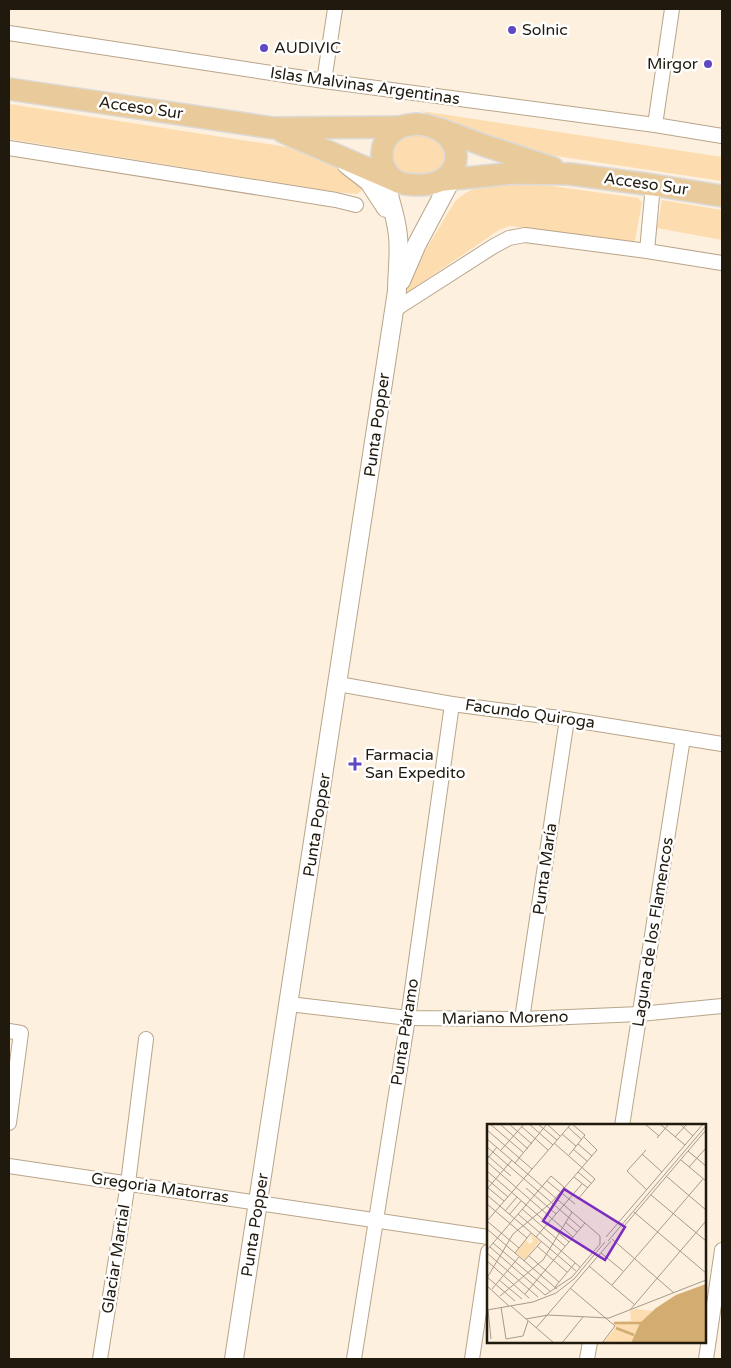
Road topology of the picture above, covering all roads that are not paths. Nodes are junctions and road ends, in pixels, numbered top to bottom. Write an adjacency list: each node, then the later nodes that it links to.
1 (335, 9): 4 (street)
2 (672, 9): 6 (street)
3 (9, 33): 4 (street, Islas Malvinas Argentinas)
4 (324, 81): 6 (street, Islas Malvinas Argentinas)
5 (9, 89): 9 (main road, Acceso Sur)
6 (655, 125): 10 (street, Islas Malvinas Argentinas)
7 (400, 127): 8 (main road); 9 (main road, Acceso Sur); 13 (main road)
8 (436, 127): 14 (main road, Acceso Sur); 15 (main road)
9 (273, 128): 11 (main road, Acceso Sur)
10 (722, 136)
11 (317, 146): 13 (main road, Acceso Sur); 19 (street)
12 (9, 148): 18 (street)
13 (387, 173): 15 (main road); 19 (street, Punta Popper)
14 (570, 174): 15 (main road, Acceso Sur); 16 (main road, Acceso Sur)
15 (450, 175): 22 (street, Punta Popper)
16 (653, 184): 17 (main road, Acceso Sur); 20 (street)
17 (722, 196)
18 (356, 205)
19 (398, 236): 22 (street, Punta Popper)
20 (647, 251): 21 (street); 23 (street)
21 (722, 263)
22 (397, 291): 23 (street, Punta Popper)
23 (394, 310): 24 (street, Punta Popper)
24 (338, 684): 25 (street, Facundo Quiroga); 29 (street, Punta Popper)
25 (452, 704): 26 (street, Facundo Quiroga); 32 (street, Punta Páramo)
26 (567, 718): 27 (street, Facundo Quiroga); 33 (street, Punta María)
27 (683, 738): 28 (street, Facundo Quiroga); 31 (street, Laguna de los Flamencos)
28 (722, 744)
29 (289, 1004): 32 (street, Mariano Moreno); 40 (street, Punta Popper)
30 (722, 1006): 31 (street, Mariano Moreno)
31 (640, 1014): 33 (street, Mariano Moreno); 37 (street, Laguna de los Flamencos)
32 (408, 1018): 33 (street, Mariano Moreno); 41 (street, Punta Páramo)
33 (522, 1019)
34 (15, 1032): 36 (street)
35 (146, 1039): 39 (street, Glaciar Martial)
36 (9, 1123)
37 (622, 1124)
38 (9, 1166): 39 (street, Gregoria Matorras)
39 (128, 1183): 40 (street, Gregoria Matorras); 48 (street, Glaciar Martial)
40 (258, 1202): 41 (street, Gregoria Matorras); 49 (street, Punta Popper)
41 (375, 1220): 42 (street, Gregoria Matorras); 50 (street, Punta Páramo)
42 (487, 1237)
43 (722, 1250): 46 (street)
44 (487, 1259): 51 (street)
45 (706, 1270): 46 (street)
46 (721, 1272): 53 (street)
47 (590, 1343): 52 (street)
48 (100, 1359)
49 (234, 1359)
50 (354, 1359)
51 (472, 1359)
52 (587, 1359)
53 (706, 1359)

